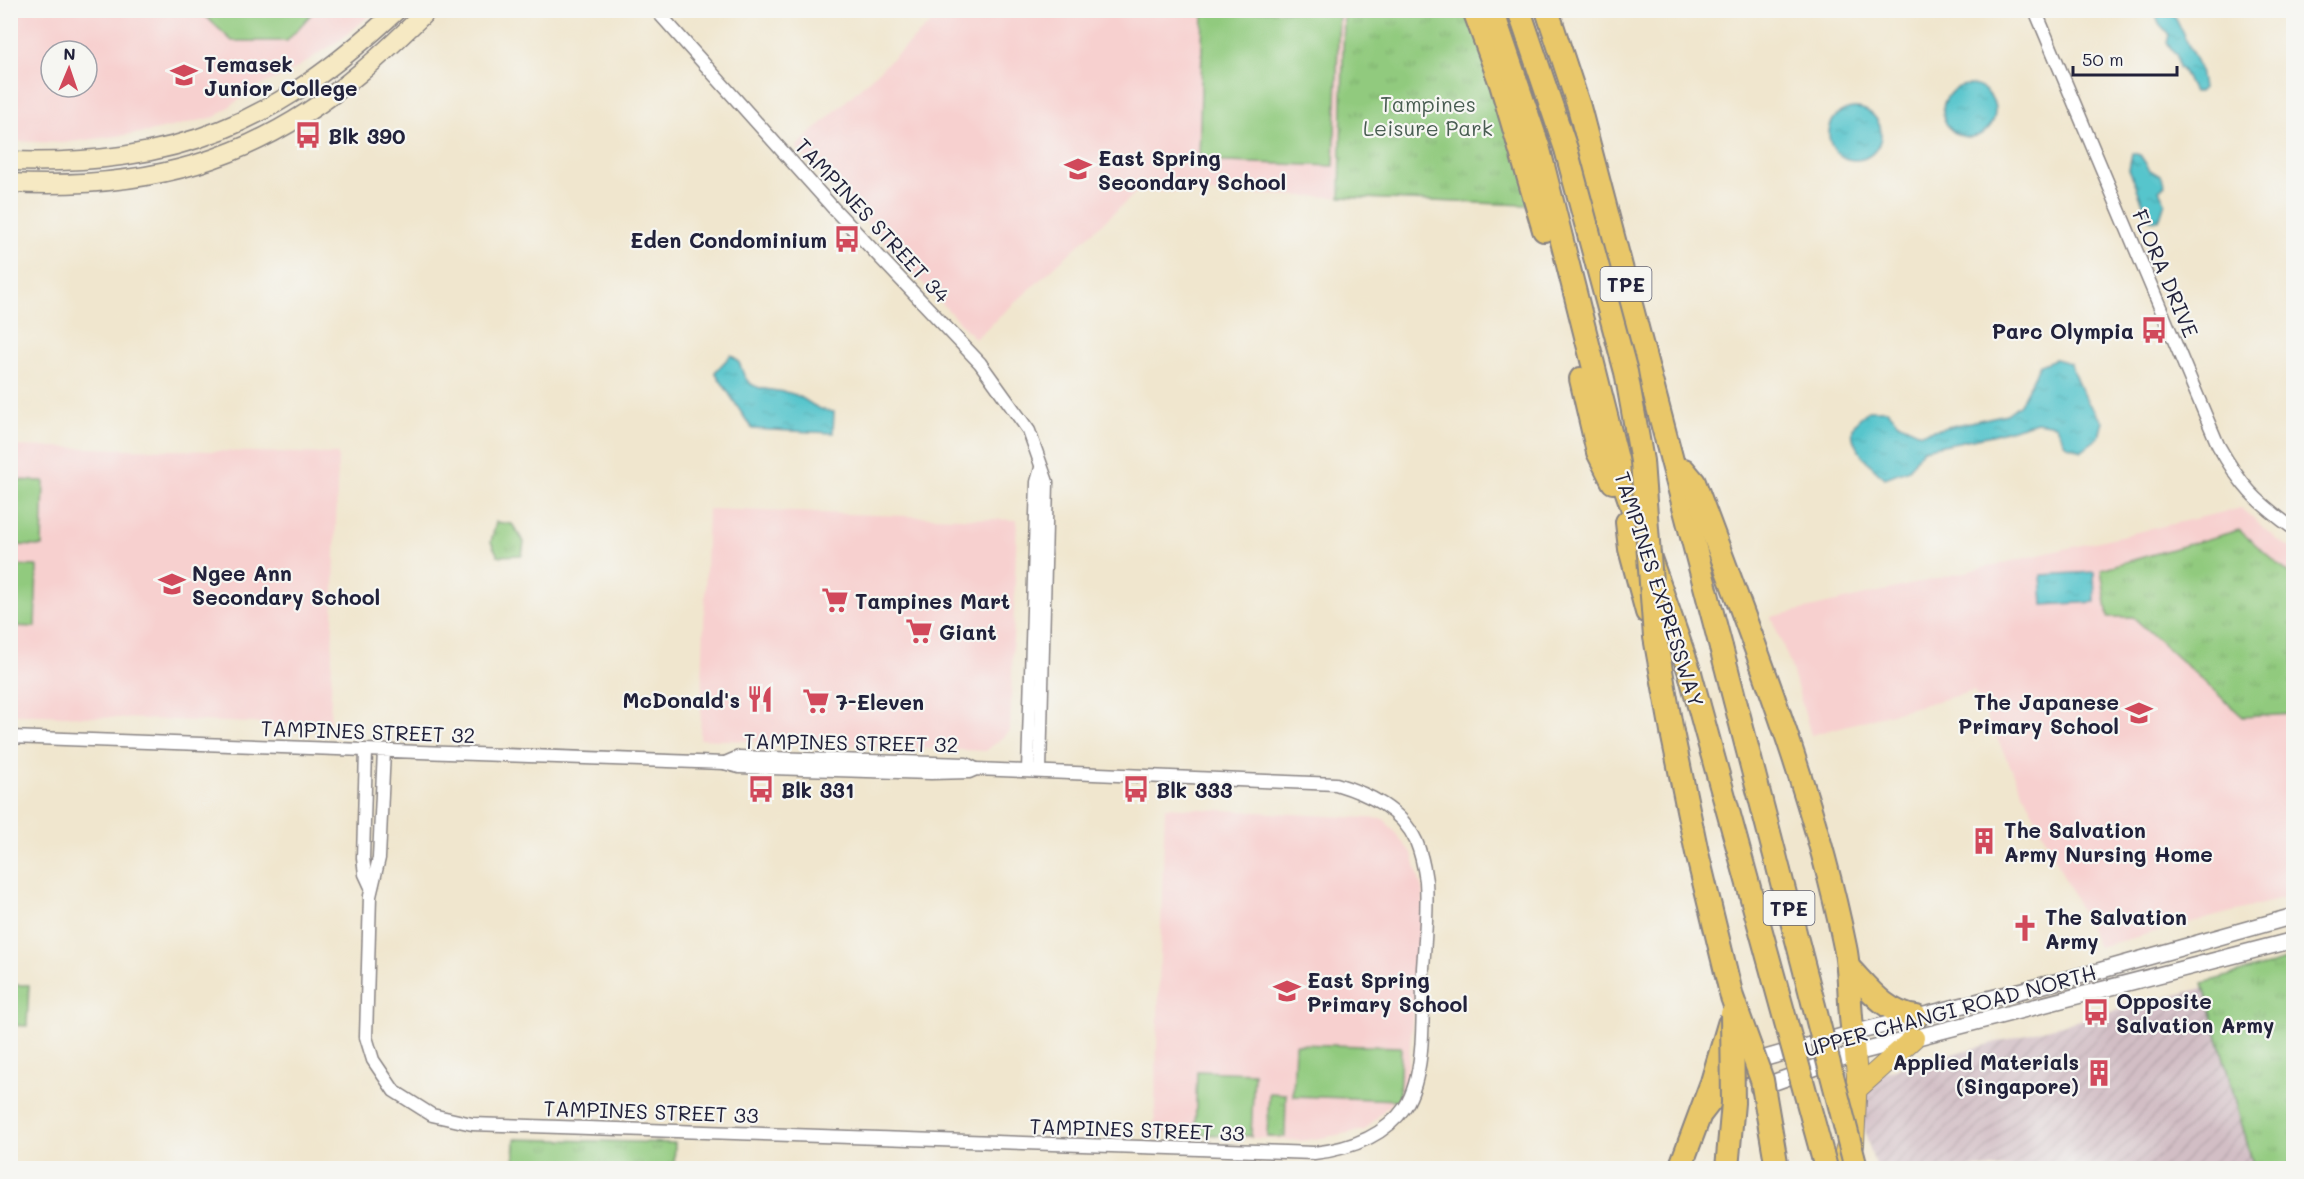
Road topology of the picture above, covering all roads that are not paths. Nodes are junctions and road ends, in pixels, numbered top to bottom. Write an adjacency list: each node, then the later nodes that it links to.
1 (397, 10): 9 (main road)
2 (428, 10): 10 (main road)
3 (656, 10): 18 (street, TAMPINES STREET 34)
4 (1474, 10): 13 (highway)
5 (1492, 10): 12 (highway, TAMPINES EXPRESSWAY / TPE)
6 (1519, 10): 23 (highway, bridge)
7 (1547, 10): 11 (highway, TAMPINES EXPRESSWAY / TPE)
8 (2034, 10): 14 (street, FLORA DRIVE)
9 (10, 161)
10 (10, 183)
11 (1674, 461): 22 (highway); 37 (highway, TAMPINES EXPRESSWAY / TPE, bridge)
12 (1621, 475): 13 (highway); 35 (highway, TAMPINES EXPRESSWAY / TPE, bridge)
13 (1625, 507): 23 (highway)
14 (2294, 529)
15 (10, 737): 16 (street, TAMPINES STREET 32)
16 (366, 751): 17 (street, TAMPINES STREET 32); 19 (street, TAMPINES STREET 33)
17 (384, 751): 18 (street, TAMPINES STREET 32); 19 (street, TAMPINES STREET 33)
18 (1034, 771): 19 (street, TAMPINES STREET 33)
19 (371, 887)
20 (2294, 916): 24 (street, UPPER CHANGI ROAD NORTH)
21 (2294, 940): 24 (street, UPPER CHANGI ROAD NORTH)
22 (1849, 968): 24 (highway); 25 (highway)
23 (1734, 1000): 26 (highway); 29 (highway); 32 (highway, bridge); 34 (highway, bridge)
24 (1915, 1027): 25 (street, UPPER CHANGI ROAD NORTH); 25 (street, UPPER CHANGI ROAD NORTH); 28 (main road)
25 (1854, 1043): 26 (street, UPPER CHANGI ROAD NORTH); 27 (street, UPPER CHANGI ROAD NORTH); 28 (main road)
26 (1755, 1060): 27 (main road); 29 (highway)
27 (1758, 1088): 33 (main road)
28 (1857, 1089): 30 (main road)
29 (1702, 1112): 31 (highway)
30 (1854, 1137): 36 (main road); 37 (main road)
31 (1680, 1168)
32 (1727, 1168)
33 (1771, 1168)
34 (1777, 1168)
35 (1826, 1168)
36 (1841, 1168)
37 (1855, 1168)

